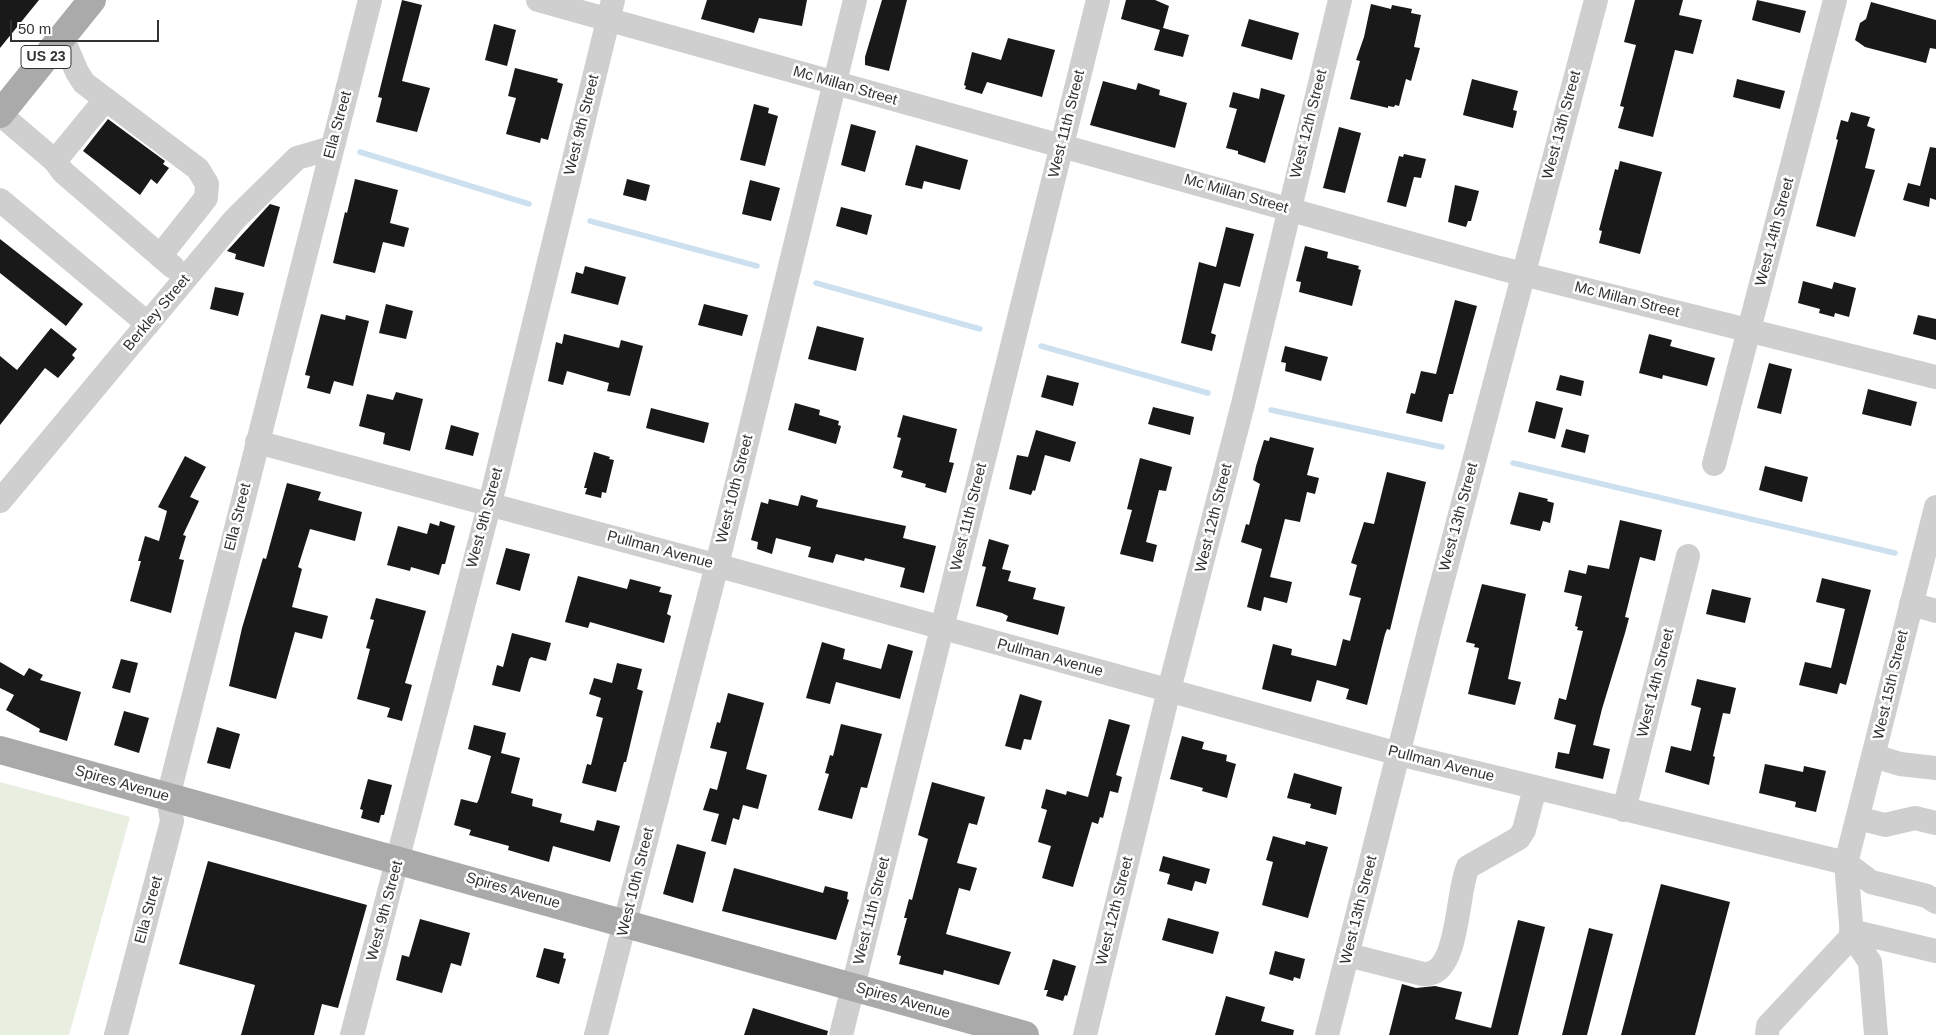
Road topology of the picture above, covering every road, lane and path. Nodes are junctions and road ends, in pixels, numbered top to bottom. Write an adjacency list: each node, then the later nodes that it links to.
1 (92, 0): 10 (main road, US 23)
2 (370, 0): 15 (street, Ella Street)
3 (538, 0): 9 (street, Mc Millan Street)
4 (855, 0): 11 (street, West 10th Street)
5 (1098, 0): 14 (street, West 11th Street)
6 (1340, 0): 18 (street, West 12th Street)
7 (1596, 0): 20 (street, West 13th Street)
8 (1835, 0): 23 (street, West 14th Street)
9 (610, 10): 11 (street, Mc Millan Street); 28 (street, West 9th Street)
10 (62, 37): 12 (street); 13 (main road, US 23)
11 (834, 82): 14 (street, Mc Millan Street); 31 (street, West 10th Street)
12 (105, 100): 16 (street); 19 (street)
13 (0, 114): 16 (street)
14 (1061, 145): 18 (street, Mc Millan Street); 34 (street, West 11th Street)
15 (331, 148): 21 (street, Berkley Street); 25 (street, Ella Street)
16 (55, 161): 19 (street)
17 (0, 200): 22 (street)
18 (1288, 209): 20 (street, Mc Millan Street); 35 (street, West 12th Street)
19 (160, 256): 21 (street)
20 (1523, 274): 23 (street, Mc Millan Street); 37 (street, West 13th Street)
21 (186, 278): 22 (street, Berkley Street)
22 (148, 324): 27 (street, Berkley Street)
23 (1750, 331): 24 (street, Mc Millan Street); 26 (street, West 14th Street)
24 (1936, 377)
25 (257, 442): 28 (street, Pullman Avenue); 41 (street, Ella Street)
26 (1714, 464)
27 (0, 501)
28 (488, 504): 31 (street, Pullman Avenue); 45 (street, West 9th Street)
29 (1936, 507): 32 (street, West 15th Street)
30 (1688, 556): 42 (street, West 14th Street)
31 (717, 565): 34 (street, Pullman Avenue); 48 (street, West 10th Street)
32 (1910, 604): 33 (street); 38 (street, West 15th Street)
33 (1936, 611)
34 (941, 628): 35 (street, Pullman Avenue); 52 (street, West 11th Street)
35 (1169, 690): 37 (street, Pullman Avenue); 58 (street, West 12th Street)
36 (0, 750): 41 (main road, Spires Avenue)
37 (1399, 754): 40 (street, Pullman Avenue); 51 (street, West 13th Street)
38 (1874, 756): 39 (street); 43 (street, West 15th Street)
39 (1936, 768)
40 (1535, 788): 42 (street, Pullman Avenue); 51 (street)
41 (168, 797): 45 (main road, Spires Avenue); 53 (street, Ella Street)
42 (1624, 810): 46 (street, Pullman Avenue)
43 (1858, 818): 44 (street); 46 (street, West 15th Street)
44 (1936, 823)
45 (398, 859): 48 (main road, Spires Avenue); 54 (street, West 9th Street)
46 (1846, 863): 47 (street); 49 (street, West 15th Street)
47 (1936, 902)
48 (626, 923): 52 (main road, Spires Avenue); 55 (street, West 10th Street)
49 (1851, 933): 50 (street); 60 (street); 61 (street)
50 (1936, 951)
51 (1348, 955): 59 (street, West 13th Street)
52 (854, 987): 56 (street, West 11th Street); 57 (main road, Spires Avenue)
53 (116, 1035)
54 (352, 1035)
55 (596, 1035)
56 (841, 1035)
57 (1025, 1035)
58 (1085, 1035)
59 (1327, 1035)
60 (1767, 1035)
61 (1876, 1035)

